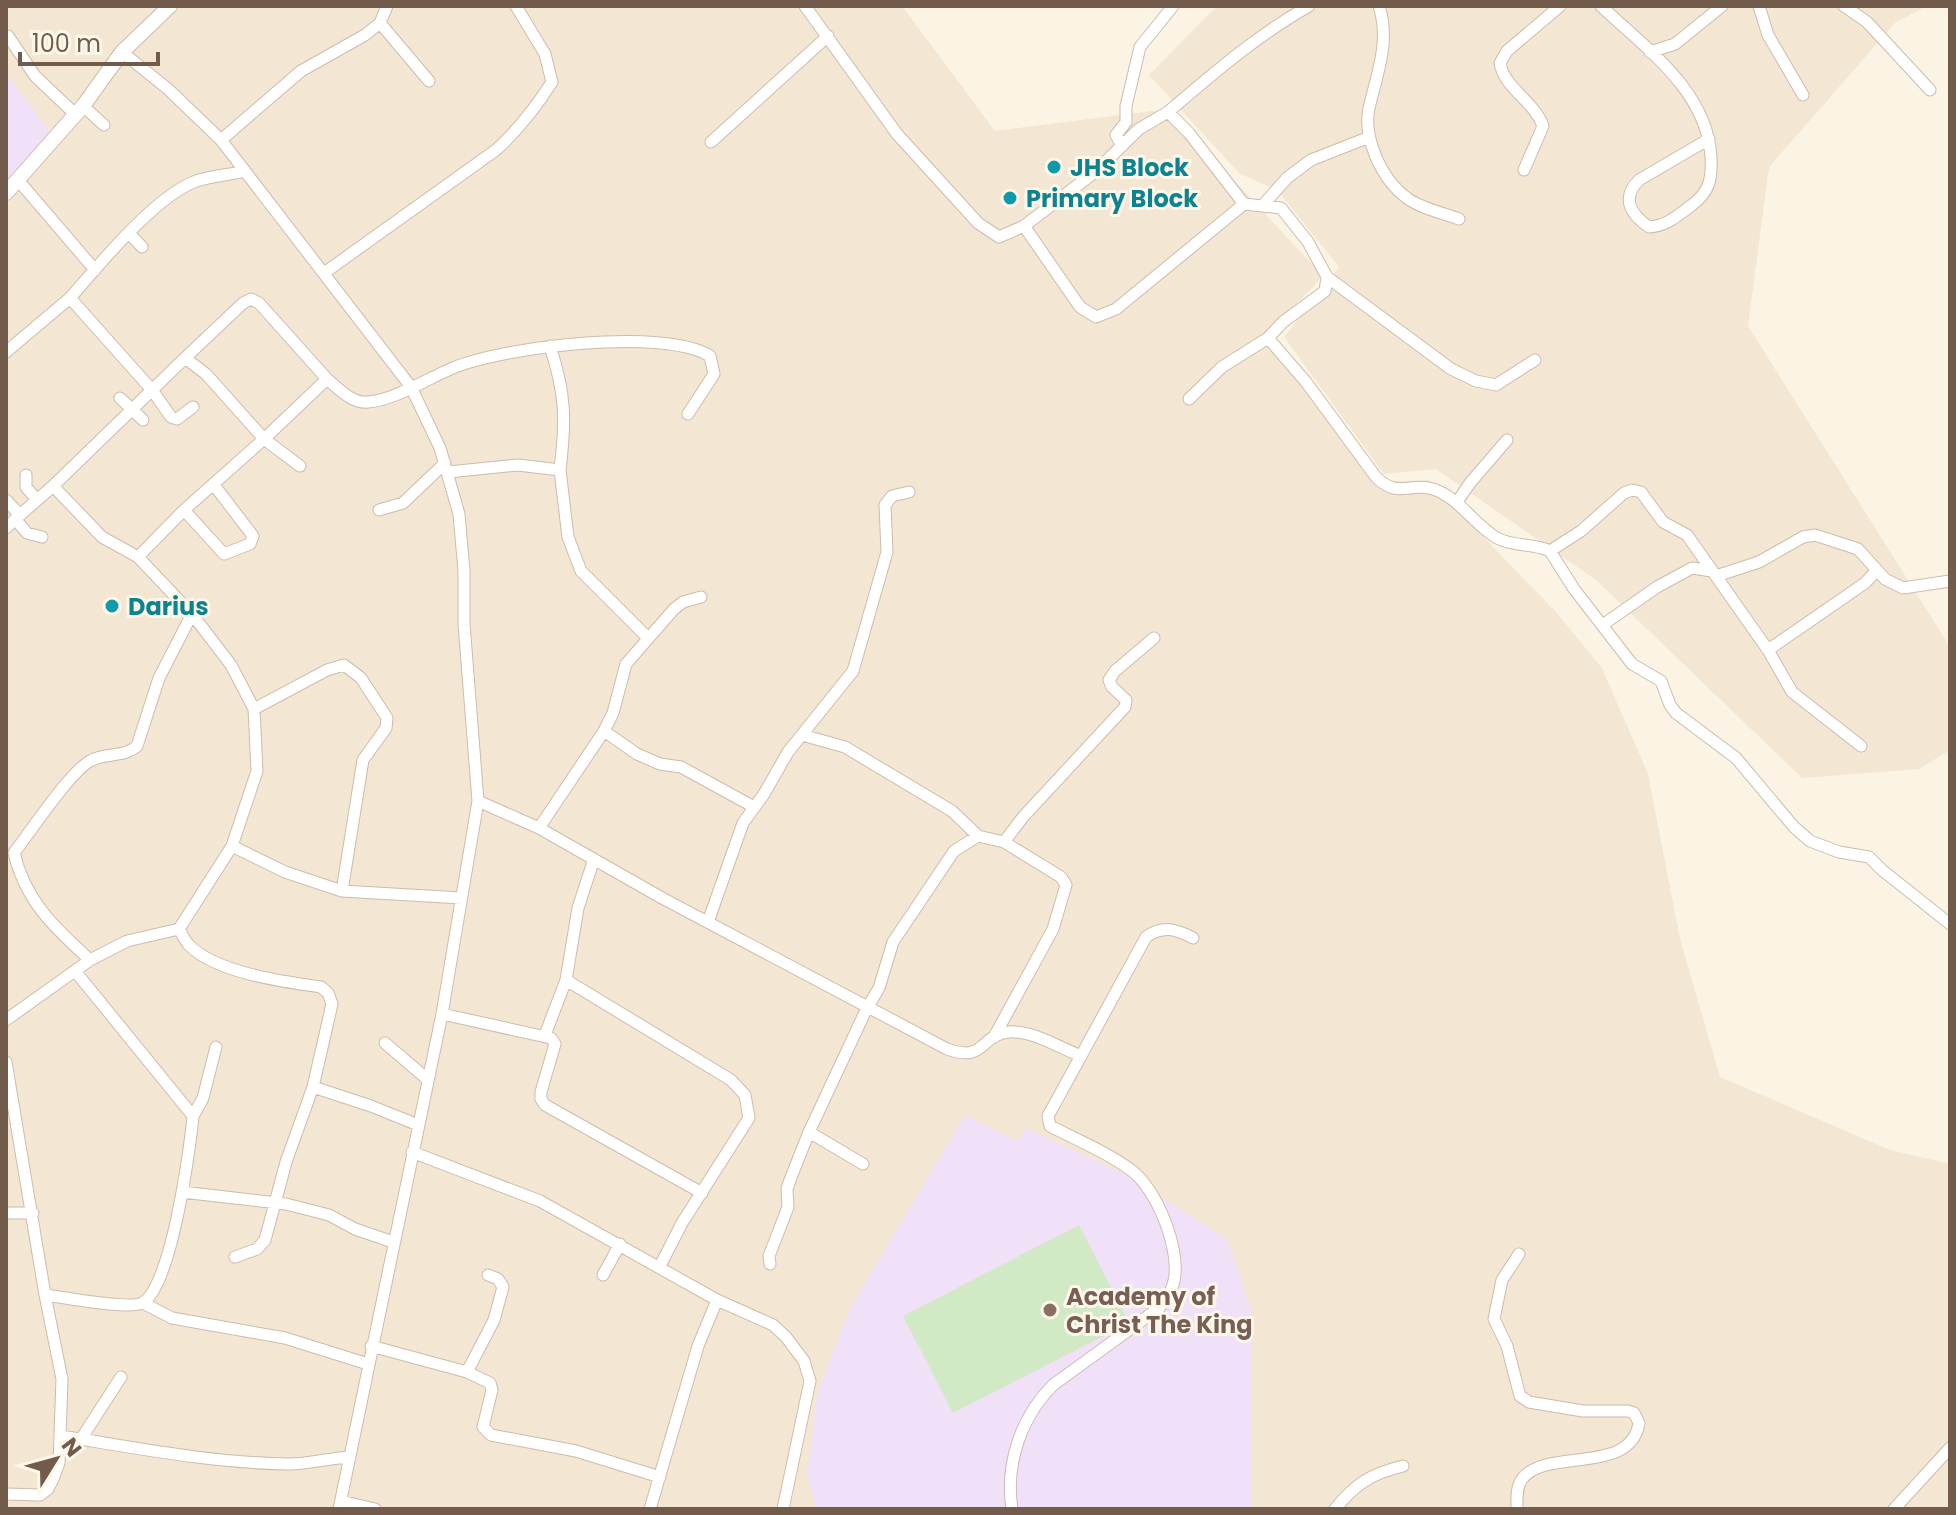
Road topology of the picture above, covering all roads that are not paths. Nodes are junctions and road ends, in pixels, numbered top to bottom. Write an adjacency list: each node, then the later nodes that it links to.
1 (170, 6): 16 (street)
2 (387, 6): 13 (street)
3 (516, 6): 40 (street)
4 (805, 6): 15 (street)
5 (1173, 6): 28 (street)
6 (1309, 6): 22 (street)
7 (1379, 6): 24 (street)
8 (1560, 6): 29 (street)
9 (1601, 6): 17 (street)
10 (1722, 6): 17 (street)
11 (1759, 6): 20 (street)
12 (1844, 6): 19 (street)
13 (380, 23): 18 (street); 26 (street)
14 (8, 36): 21 (street)
15 (828, 36): 27 (street); 36 (street)
16 (122, 52): 21 (street); 26 (street)
17 (1650, 52): 25 (street)
18 (429, 81)
19 (1930, 90)
20 (1803, 95)
21 (79, 110): 23 (street); 31 (street)
22 (1168, 112): 28 (street); 33 (street)
23 (104, 125)
24 (1367, 138): 34 (street); 35 (street)
25 (1709, 139): 25 (street)
26 (221, 140): 30 (street)
27 (711, 142)
28 (1122, 146): 36 (street)
29 (1524, 170)
30 (245, 171): 37 (street); 40 (street)
31 (18, 180): 32 (street); 39 (street)
32 (6, 193)
33 (1244, 204): 34 (street); 36 (street)
34 (1263, 205): 41 (street)
35 (1459, 219)
36 (1024, 226)
37 (129, 233): 38 (street); 39 (street)
38 (142, 247)
39 (95, 270): 42 (street)
40 (324, 273): 49 (street)
41 (1327, 277): 43 (street); 47 (street)
42 (70, 298): 45 (street); 50 (street)
43 (1268, 338): 52 (street); 68 (street)
44 (550, 346): 49 (street); 55 (street); 61 (street)
45 (6, 352)
46 (185, 358): 48 (street); 50 (street); 57 (street)
47 (1535, 360)
48 (327, 379): 49 (street); 57 (street)
49 (411, 387): 60 (street)
50 (152, 390): 53 (street); 54 (street)
51 (120, 398): 54 (street)
52 (1189, 399)
53 (193, 407)
54 (132, 408): 56 (street); 64 (street)
55 (688, 414)
56 (143, 420)
57 (264, 439): 59 (street); 63 (street)
58 (1507, 440): 68 (street)
59 (300, 466)
60 (446, 467): 61 (street); 70 (street); 89 (street)
61 (560, 470): 82 (street)
62 (26, 475): 67 (street)
63 (214, 485): 69 (street); 69 (street)
64 (53, 486): 67 (street); 75 (street)
65 (909, 492): 87 (street)
66 (6, 500): 71 (street)
67 (37, 500): 71 (street)
68 (1457, 502): 74 (street)
69 (184, 510): 75 (street)
70 (379, 510)
71 (18, 517): 72 (street); 73 (street)
72 (6, 528)
73 (42, 537)
74 (1550, 551): 77 (street); 81 (street)
75 (138, 557): 80 (street)
76 (1877, 570): 77 (street); 78 (street); 84 (street)
77 (1714, 574): 81 (street); 84 (street)
78 (1950, 581)
79 (701, 597): 82 (street)
80 (192, 614): 85 (street); 95 (street)
81 (1604, 624): 100 (street)
82 (648, 638): 86 (street)
83 (1154, 638): 93 (street)
84 (1768, 650): 88 (street)
85 (254, 709): 94 (street); 97 (street)
86 (604, 731): 90 (street); 91 (street)
87 (802, 735): 90 (street); 92 (street)
88 (1861, 746)
89 (478, 801): 91 (street); 98 (street)
90 (754, 807): 99 (street)
91 (539, 828): 96 (street)
92 (978, 836): 93 (street); 106 (street)
93 (1004, 842): 110 (street)
94 (232, 846): 97 (street); 101 (street)
95 (10, 849): 103 (street)
96 (594, 859): 99 (street); 105 (street)
97 (342, 891): 98 (street)
98 (461, 898): 107 (street)
99 (708, 922): 106 (street)
100 (1950, 924)
101 (179, 929): 103 (street); 116 (street)
102 (1193, 938): 113 (street)
103 (90, 960): 104 (street)
104 (75, 971): 108 (street); 117 (street)
105 (566, 980): 109 (street); 123 (street)
106 (867, 1008): 110 (street); 119 (street)
107 (442, 1014): 109 (street); 115 (street)
108 (6, 1020)
109 (545, 1035): 123 (street)
110 (994, 1037): 113 (street)
111 (385, 1043): 115 (street)
112 (216, 1047): 117 (street)
113 (1081, 1056): 153 (street)
114 (6, 1062): 126 (street)
115 (427, 1079): 118 (street)
116 (313, 1087): 118 (street); 124 (street)
117 (193, 1116): 122 (street)
118 (418, 1125): 120 (street)
119 (809, 1132): 121 (street); 131 (street)
120 (412, 1152): 127 (street); 128 (street)
121 (863, 1164)
122 (182, 1192): 124 (street); 137 (street)
123 (702, 1193): 132 (street)
124 (274, 1203): 127 (street); 130 (street)
125 (6, 1213): 126 (street)
126 (33, 1213): 135 (street)
127 (393, 1242): 138 (street)
128 (620, 1244): 132 (street); 134 (street)
129 (1519, 1254): 155 (street)
130 (235, 1257)
131 (770, 1264)
132 (660, 1266): 136 (street)
133 (488, 1275): 140 (street)
134 (603, 1275)
135 (45, 1295): 137 (street); 142 (street)
136 (717, 1300): 147 (street); 152 (street)
137 (143, 1303): 139 (street)
138 (371, 1346): 139 (street); 140 (street)
139 (368, 1364): 145 (street)
140 (467, 1372): 147 (street)
141 (121, 1377): 143 (street)
142 (61, 1436): 143 (street); 148 (street)
143 (81, 1439): 145 (street)
144 (1950, 1448): 156 (street)
145 (350, 1457): 149 (street)
146 (1403, 1466): 154 (street)
147 (660, 1477): 151 (street)
148 (6, 1494)
149 (340, 1505): 150 (street)
150 (375, 1509)
151 (650, 1509)
152 (783, 1509)
153 (1012, 1509)
154 (1335, 1509)
155 (1517, 1509)
156 (1894, 1509)

